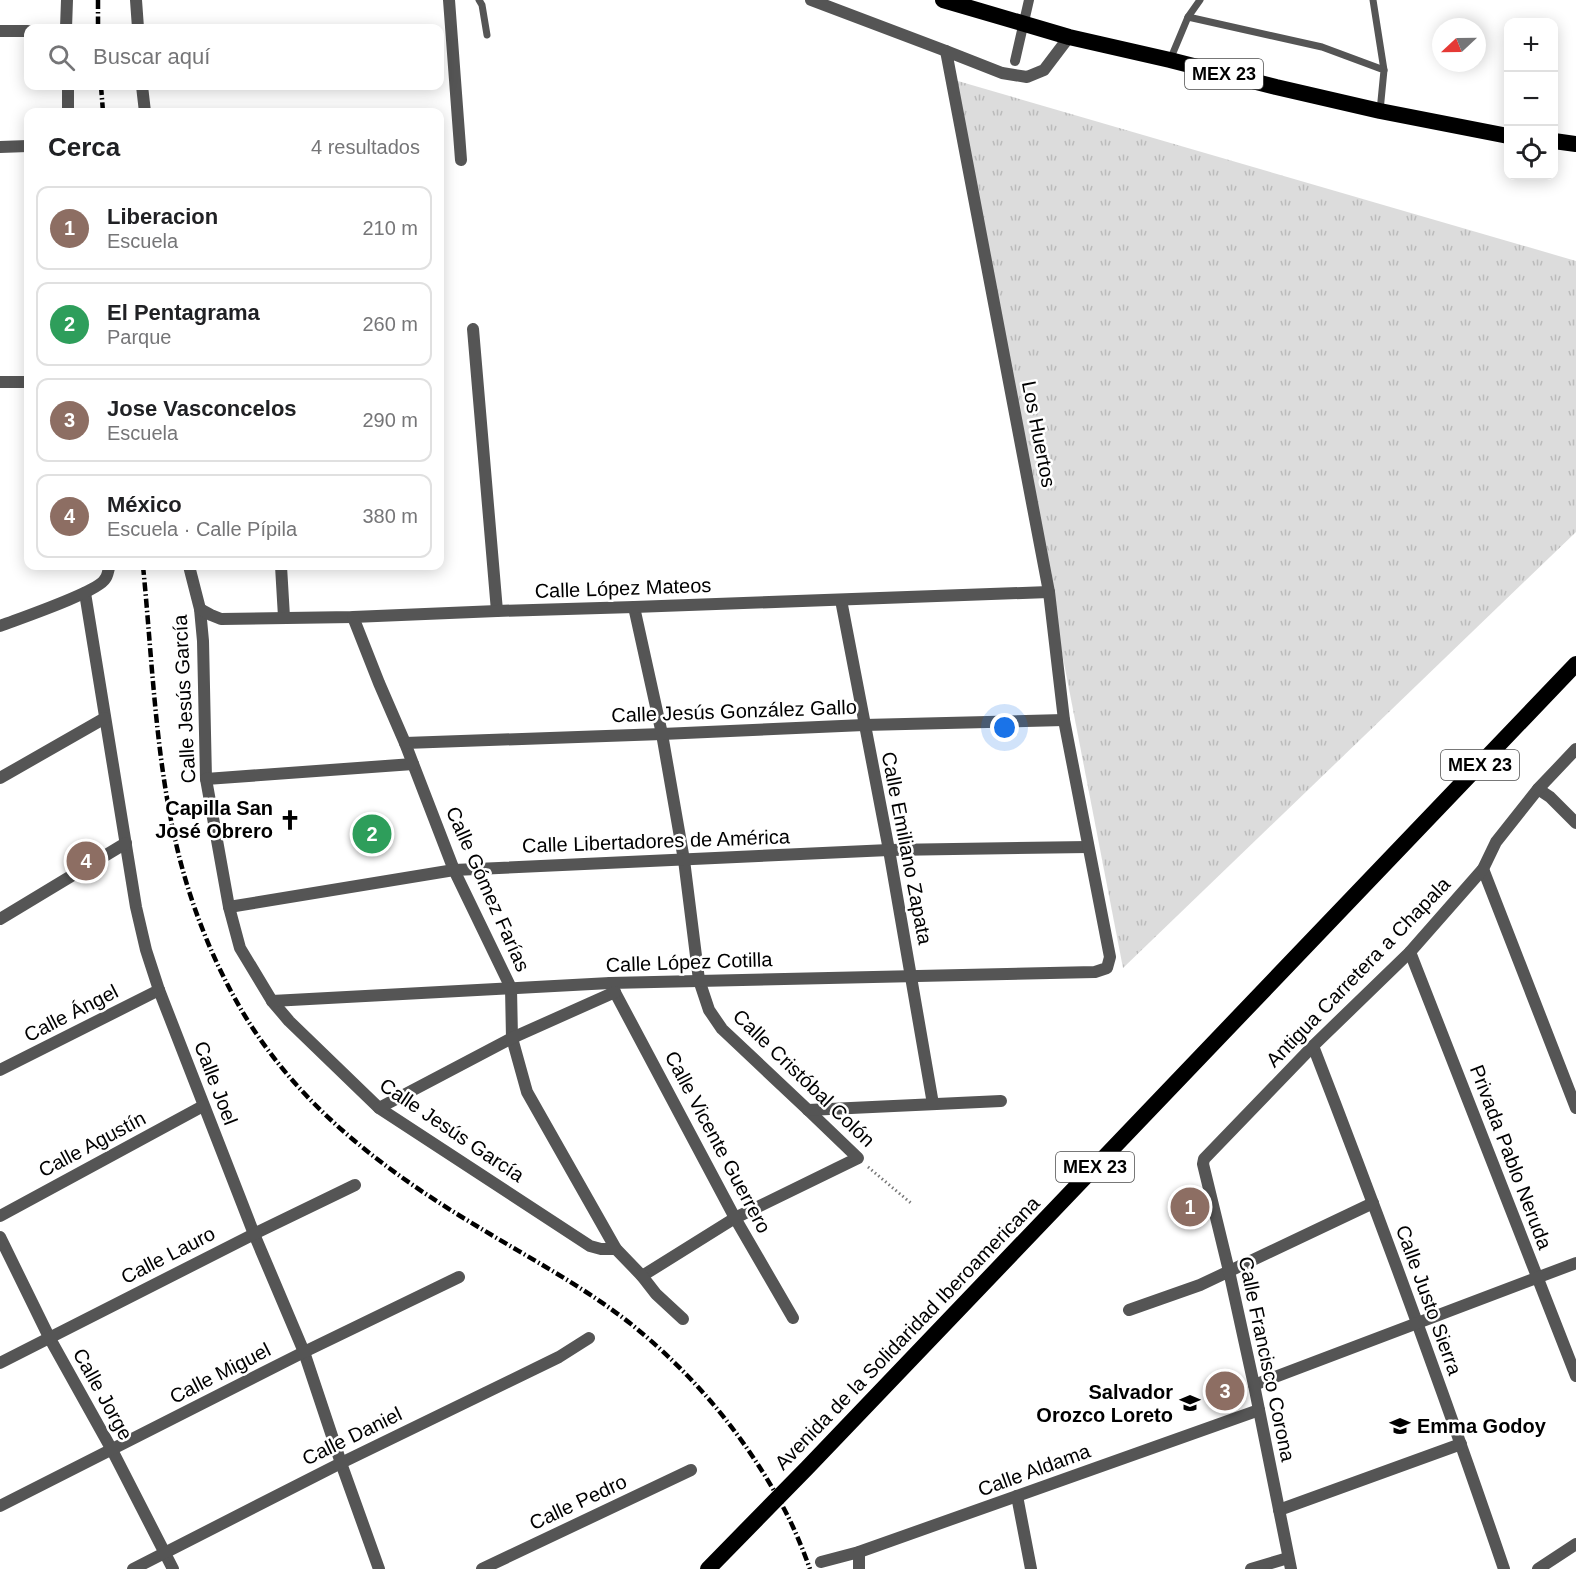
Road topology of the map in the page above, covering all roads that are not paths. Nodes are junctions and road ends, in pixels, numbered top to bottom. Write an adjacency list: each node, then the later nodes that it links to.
1 (67, 0): 11 (street)
2 (136, 0): 12 (street)
3 (450, 0): 31 (street)
4 (479, 0): 15 (lane)
5 (811, 0): 17 (street)
6 (944, 0): 16 (highway, MEX 23)
7 (1029, 0): 19 (street)
8 (1200, 0): 10 (lane)
9 (1373, 0): 20 (lane)
10 (1188, 17): 18 (lane); 20 (lane)
11 (66, 24)
12 (138, 24)
13 (0, 31): 14 (street)
14 (24, 31)
15 (487, 35)
16 (1069, 37): 17 (street); 18 (highway, MEX 23)
17 (946, 51): 38 (street, Los Huertos)
18 (1170, 60): 25 (highway, MEX 23)
19 (1015, 61)
20 (1383, 70): 25 (lane)
21 (68, 90): 23 (street)
22 (142, 90): 24 (street)
23 (68, 108)
24 (145, 108)
25 (1380, 111): 26 (highway, MEX 23)
26 (1504, 135)
27 (1558, 142): 28 (highway)
28 (1576, 144)
29 (24, 146): 30 (street)
30 (0, 147)
31 (461, 160)
32 (473, 329): 43 (street)
33 (0, 382): 34 (street)
34 (24, 382)
35 (108, 570): 39 (street)
36 (190, 570): 42 (street, Calle Jesús García)
37 (281, 570): 45 (street)
38 (1049, 592): 40 (street, Calle López Mateos); 49 (street, Los Huertos)
39 (85, 593): 46 (street); 48 (street, Calle Joel)
40 (841, 600): 41 (street, Calle López Mateos); 50 (street, Calle Emiliano Zapata)
41 (634, 608): 43 (street, Calle López Mateos); 51 (street, Calle Cristóbal Colón)
42 (200, 609): 45 (street, Calle López Mateos); 56 (street, Calle Jesús García)
43 (497, 611): 44 (street, Calle López Mateos)
44 (353, 617): 45 (street, Calle López Mateos); 52 (street, Calle Gómez Farías)
45 (284, 618)
46 (0, 626)
47 (1576, 664): 125 (highway, Avenida de la Solidaridad Iberoamericana / MEX 23)
48 (105, 718): 55 (street); 59 (street, Calle Joel)
49 (1064, 720): 50 (street, Calle Jesús González Gallo); 60 (street, Los Huertos)
50 (864, 725): 51 (street, Calle Jesús González Gallo); 61 (street, Calle Emiliano Zapata)
51 (662, 734): 52 (street, Calle Jesús González Gallo); 62 (street, Calle Cristóbal Colón)
52 (405, 743): 54 (street, Calle Gómez Farías)
53 (1576, 749): 57 (street, Antigua Carretera a Chapala)
54 (413, 764): 56 (street); 64 (street, Calle Gómez Farías)
55 (0, 778)
56 (206, 779): 65 (street, Calle Jesús García)
57 (1538, 789): 58 (street); 63 (street, Antigua Carretera a Chapala)
58 (1576, 823)
59 (126, 843): 66 (street); 73 (street, Calle Joel)
60 (1088, 847): 61 (street, Calle Libertadores de América); 68 (street, Los Huertos)
61 (889, 850): 62 (street, Calle Libertadores de América); 69 (street, Calle Emiliano Zapata)
62 (684, 860): 64 (street, Calle Libertadores de América); 70 (street, Calle Cristóbal Colón)
63 (1483, 869): 67 (street, Antigua Carretera a Chapala); 82 (street)
64 (454, 870): 65 (street, Calle Libertadores de América); 72 (street, Calle Gómez Farías)
65 (228, 907): 74 (street, Calle Jesús García)
66 (0, 919)
67 (1410, 951): 76 (street, Antigua Carretera a Chapala); 96 (street, Privada Pablo Neruda)
68 (1107, 968): 69 (street, Calle López Cotilla)
69 (911, 976): 70 (street, Calle López Cotilla); 79 (street, Calle Emiliano Zapata)
70 (699, 980): 71 (street, Calle López Cotilla); 83 (street, Calle Cristóbal Colón)
71 (613, 987): 72 (street, Calle López Cotilla); 75 (street); 88 (street, Calle Vicente Guerrero)
72 (511, 988): 74 (street, Calle López Cotilla); 75 (street, Calle Gómez Farías)
73 (159, 990): 77 (street, Calle Ángel); 80 (street, Calle Joel)
74 (272, 1001): 81 (street, Calle Jesús García)
75 (512, 1038): 81 (street); 91 (street, Calle Gómez Farías)
76 (1313, 1046): 84 (street, Antigua Carretera a Chapala); 86 (street, Calle Justo Sierra)
77 (0, 1070)
78 (1001, 1101): 79 (street)
79 (933, 1104): 83 (street)
80 (204, 1106): 87 (street, Calle Agustín); 89 (street, Calle Joel)
81 (379, 1108): 91 (street, Calle Jesús García)
82 (1576, 1108)
83 (808, 1110): 88 (street, Calle Cristóbal Colón)
84 (1203, 1159): 93 (street, Calle Francisco Corona)
85 (355, 1185): 89 (street, Calle Lauro)
86 (1374, 1203): 93 (street); 100 (street, Calle Justo Sierra)
87 (0, 1216)
88 (735, 1218): 94 (street); 98 (street, Calle Vicente Guerrero)
89 (254, 1234): 101 (street, Calle Lauro); 103 (street, Calle Joel)
90 (0, 1237): 101 (street, Calle Jorge)
91 (616, 1249): 94 (street, Calle Gómez Farías)
92 (1576, 1263): 96 (street)
93 (1229, 1270): 97 (street); 106 (street, Calle Francisco Corona)
94 (642, 1276): 99 (street, Calle Gómez Farías)
95 (459, 1277): 103 (street, Calle Miguel)
96 (1538, 1278): 100 (street); 105 (street, Privada Pablo Neruda)
97 (1129, 1310)
98 (793, 1318)
99 (683, 1319)
100 (1417, 1324): 106 (street); 108 (street, Calle Justo Sierra)
101 (49, 1337): 104 (street, Calle Lauro); 109 (street, Calle Jorge)
102 (589, 1338): 110 (street, Calle Daniel)
103 (304, 1352): 109 (street, Calle Miguel); 110 (street, Calle Joel)
104 (0, 1363)
105 (1576, 1376)
106 (1254, 1385): 107 (street, Calle Francisco Corona)
107 (1259, 1410): 112 (street, Calle Aldama); 114 (street, Calle Francisco Corona)
108 (1461, 1444): 114 (street); 129 (street, Calle Justo Sierra)
109 (112, 1450): 113 (street, Calle Miguel); 116 (street, Calle Jorge)
110 (341, 1463): 116 (street, Calle Daniel); 123 (street, Calle Joel)
111 (691, 1470): 124 (street, Calle Pedro)
112 (1017, 1496): 117 (street, Calle Aldama); 127 (street)
113 (0, 1506)
114 (1279, 1510): 119 (street, Calle Francisco Corona)
115 (1576, 1544): 120 (street)
116 (166, 1552): 121 (street, Calle Daniel); 122 (street, Calle Jorge)
117 (859, 1552): 118 (street, Calle Aldama); 126 (street)
118 (821, 1562)
119 (1290, 1564): 128 (street)
120 (1541, 1568)
121 (133, 1569)
122 (173, 1569)
123 (379, 1569)
124 (482, 1569)
125 (708, 1569)
126 (859, 1569)
127 (1031, 1569)
128 (1251, 1569)
129 (1504, 1569)

